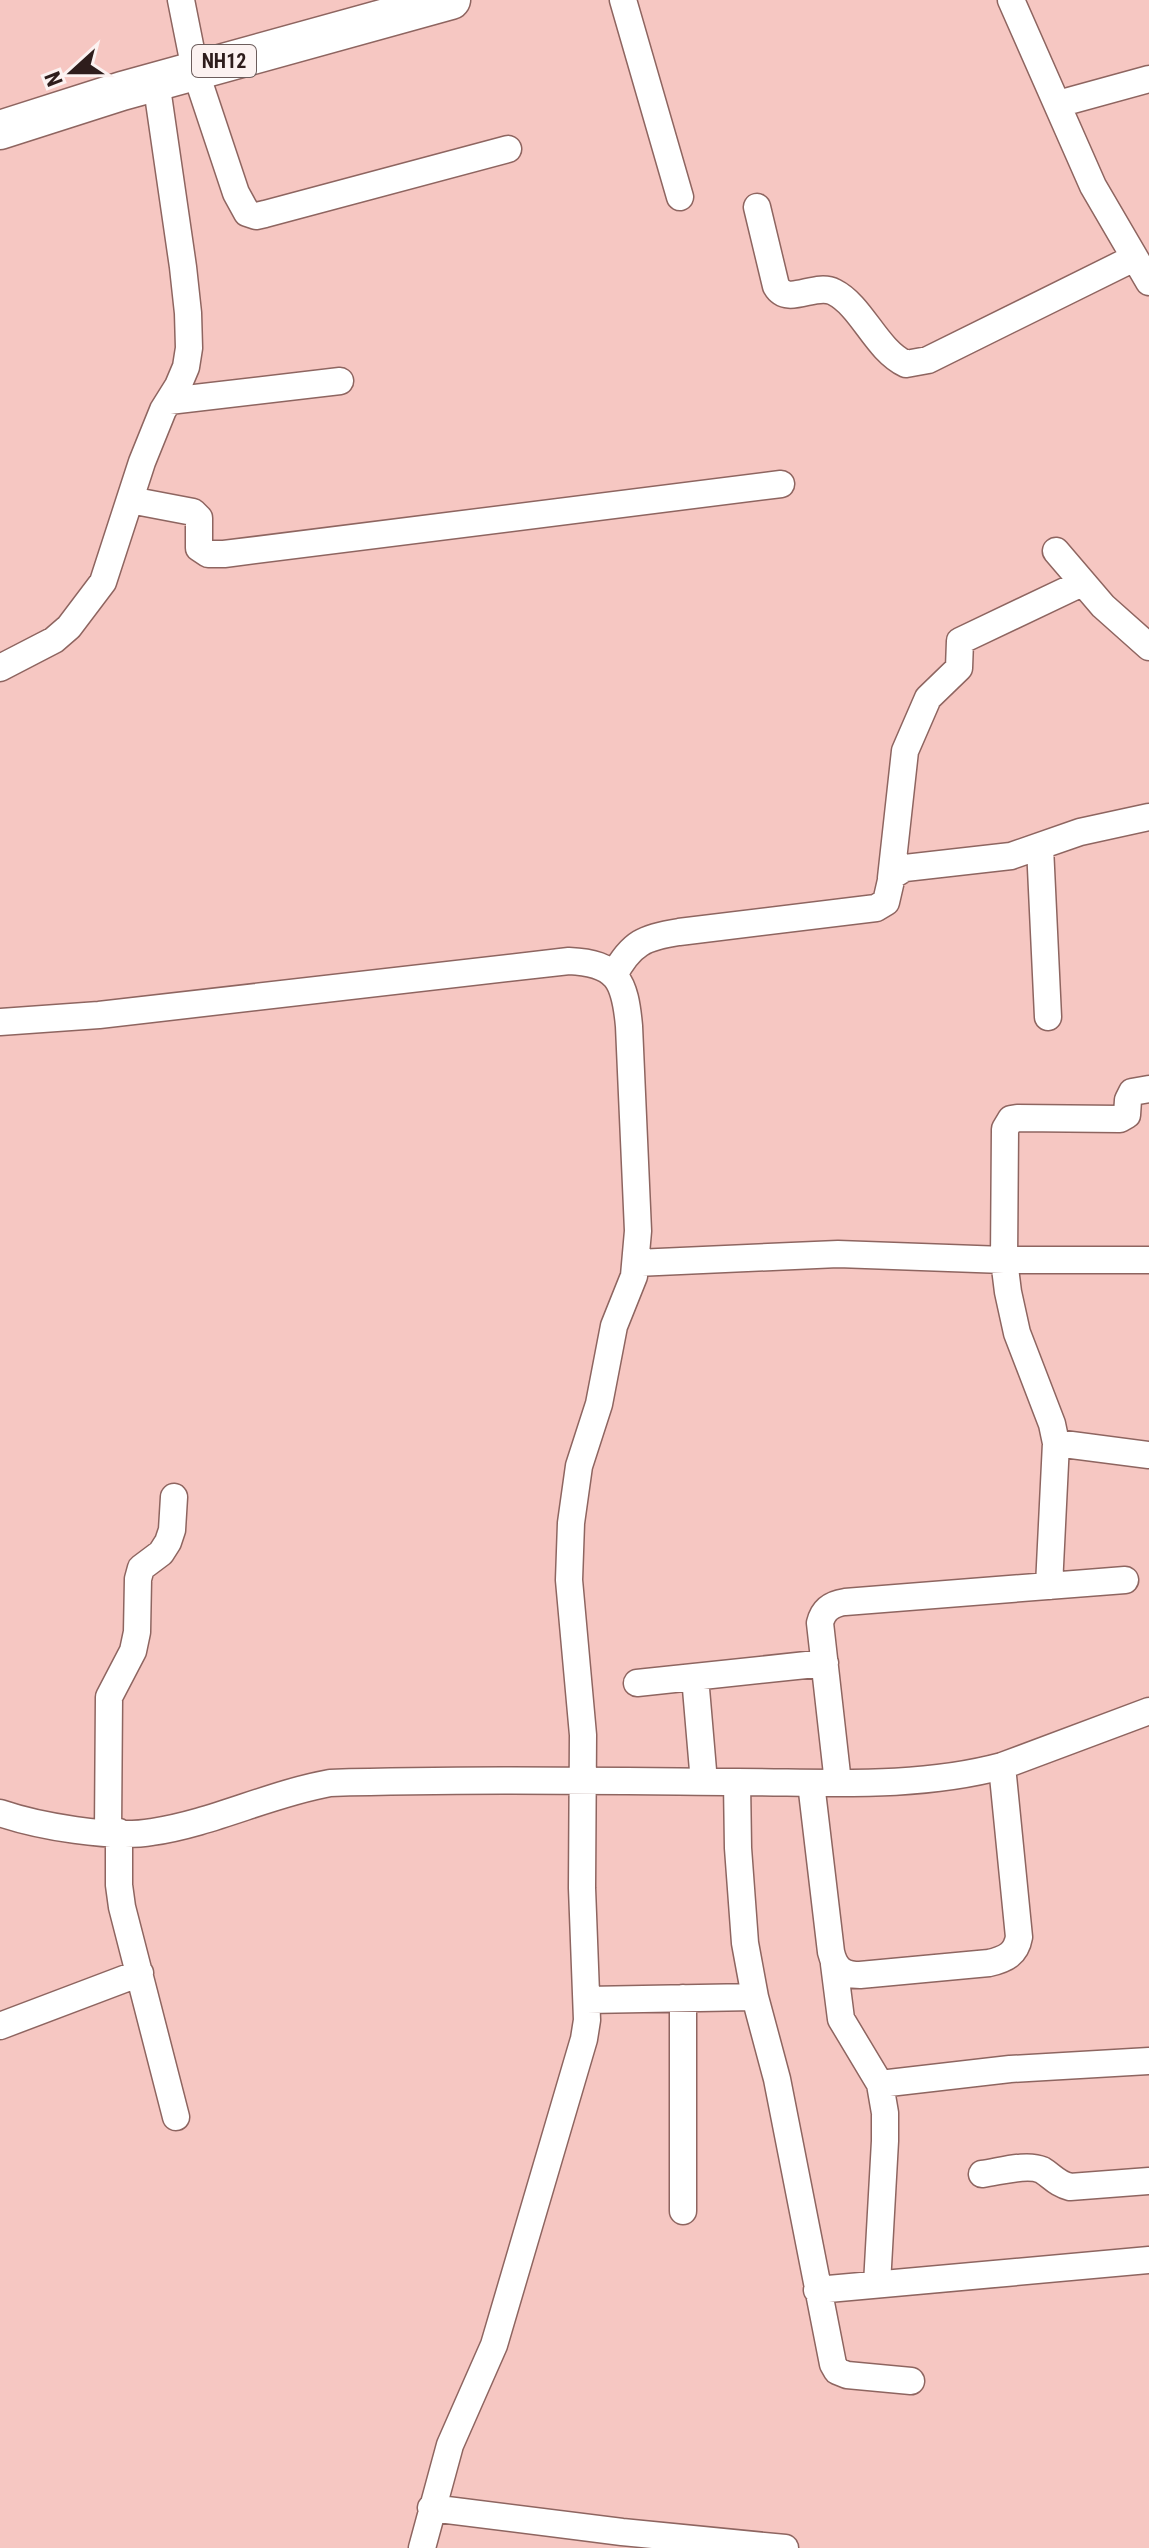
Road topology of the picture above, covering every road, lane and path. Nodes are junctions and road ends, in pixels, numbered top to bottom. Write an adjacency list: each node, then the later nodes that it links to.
1 (181, 0): 5 (street)
2 (451, 0): 5 (highway, NH12)
3 (623, 0): 11 (street)
4 (1011, 0): 8 (street)
5 (195, 70): 7 (highway, NH12); 10 (street)
6 (1149, 79): 8 (street)
7 (156, 81): 9 (highway, NH12); 16 (street)
8 (1058, 104): 13 (street)
9 (0, 130)
10 (508, 149)
11 (680, 197)
12 (757, 207): 13 (street)
13 (1134, 258): 14 (street)
14 (1149, 282)
15 (340, 381): 16 (street)
16 (169, 401): 18 (street)
17 (781, 484): 18 (street)
18 (130, 500): 22 (street)
19 (1056, 551): 20 (street)
20 (1082, 583): 21 (street); 25 (street)
21 (1149, 647)
22 (0, 668)
23 (1149, 817): 24 (street)
24 (1040, 847): 25 (street); 27 (street)
25 (891, 878): 26 (street)
26 (614, 975): 28 (street); 32 (street)
27 (1048, 1017)
28 (0, 1022)
29 (1149, 1089): 30 (street)
30 (1004, 1260): 31 (street); 32 (street); 33 (street)
31 (1149, 1260)
32 (636, 1263): 43 (street)
33 (1056, 1443): 34 (street); 37 (street)
34 (1149, 1455)
35 (174, 1497): 49 (street)
36 (1125, 1580): 37 (street)
37 (1049, 1586): 38 (street)
38 (825, 1663): 39 (street); 47 (street)
39 (695, 1677): 40 (street); 44 (street)
40 (637, 1683)
41 (1149, 1711): 42 (street)
42 (1002, 1766): 47 (street); 50 (street)
43 (584, 1782): 44 (street); 49 (street); 54 (street)
44 (704, 1782): 45 (street)
45 (737, 1782): 46 (street); 52 (street)
46 (811, 1783): 47 (street); 50 (street)
47 (838, 1783)
48 (0, 1813): 49 (street)
49 (114, 1832): 51 (street)
50 (834, 1964): 57 (street)
51 (140, 1973): 55 (street); 58 (street)
52 (755, 1997): 53 (street); 64 (street)
53 (683, 1998): 54 (street); 61 (street)
54 (587, 2000): 66 (street)
55 (0, 2026)
56 (1149, 2061): 57 (street)
57 (880, 2084): 63 (street)
58 (176, 2117)
59 (982, 2174): 60 (street)
60 (1149, 2181)
61 (683, 2211)
62 (1149, 2260): 63 (street)
63 (877, 2284): 64 (street)
64 (817, 2290): 65 (street)
65 (911, 2381)
66 (431, 2508): 67 (street); 68 (street)
67 (422, 2548)
68 (785, 2548)

